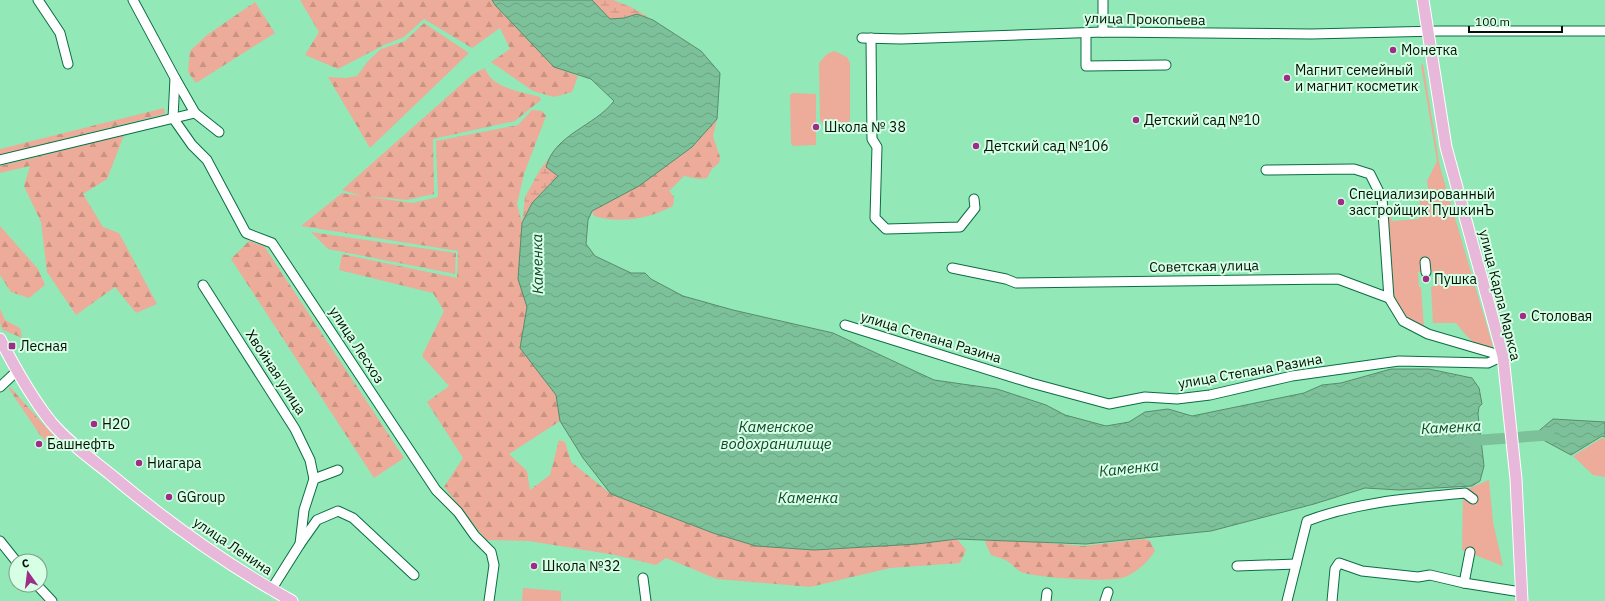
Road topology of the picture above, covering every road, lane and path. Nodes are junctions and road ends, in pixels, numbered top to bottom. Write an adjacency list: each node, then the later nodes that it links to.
1 (38, 0): 9 (street)
2 (133, 0): 11 (street)
3 (1103, 0): 6 (street)
4 (1423, 0): 7 (main road, улица Карла Маркса)
5 (1605, 31): 7 (street, улица Прокопьева)
6 (1103, 32): 7 (street, улица Прокопьева); 8 (street, улица Прокопьева)
7 (1427, 32): 25 (main road, улица Карла Маркса)
8 (1086, 33): 10 (street); 17 (street, улица Прокопьева)
9 (68, 64)
10 (1166, 66)
11 (175, 78): 12 (street); 13 (street)
12 (195, 112): 13 (street); 14 (street)
13 (173, 118): 15 (street); 45 (street, улица Лесхоз)
14 (219, 132)
15 (0, 160)
16 (1266, 170): 22 (street)
17 (974, 199)
18 (1425, 262): 20 (street)
19 (952, 268): 22 (street, Советская улица)
20 (1426, 272)
21 (203, 285): 29 (street, Хвойная улица)
22 (1389, 298): 25 (street)
23 (845, 326): 25 (street, улица Степана Разина)
24 (0, 339): 26 (main road, улица Ленина)
25 (1502, 356): 42 (main road, улица Карла Маркса)
26 (17, 371): 27 (street); 40 (main road, улица Ленина)
27 (0, 387)
28 (338, 470): 29 (street)
29 (314, 480): 32 (street)
30 (1473, 499): 35 (street)
31 (0, 542): 34 (street)
32 (300, 544): 37 (street); 40 (street)
33 (1470, 552): 39 (street)
34 (9, 553)
35 (1296, 564): 36 (street); 47 (street)
36 (1238, 566)
37 (414, 575)
38 (643, 578): 46 (street)
39 (1464, 584): 42 (street); 48 (street)
40 (271, 590): 44 (main road, улица Ленина)
41 (44, 593): 43 (street)
42 (1521, 597)
43 (52, 601)
44 (292, 601)
45 (490, 601)
46 (646, 601)
47 (1287, 601)
48 (1332, 601)

